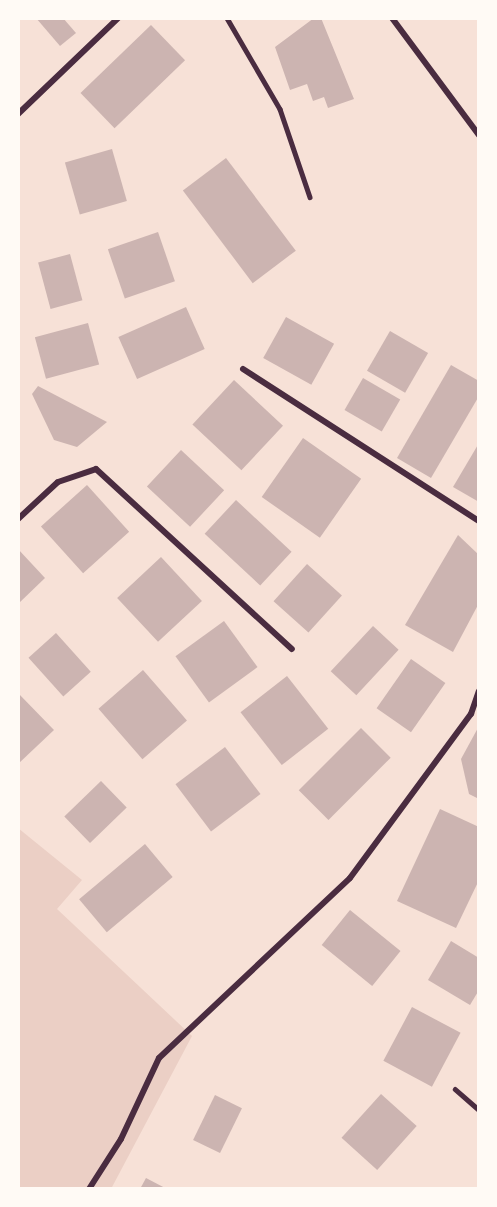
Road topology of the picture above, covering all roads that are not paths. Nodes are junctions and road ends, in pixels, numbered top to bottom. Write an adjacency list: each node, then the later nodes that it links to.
1 (118, 18): 4 (street)
2 (227, 18): 6 (lane)
3 (392, 18): 5 (street)
4 (18, 114)
5 (479, 135)
6 (310, 197)
7 (243, 369): 9 (street)
8 (18, 519): 10 (street)
9 (479, 521)
10 (292, 649)
11 (479, 691): 14 (street)
12 (455, 1089): 13 (lane)
13 (479, 1110)
14 (89, 1189)

